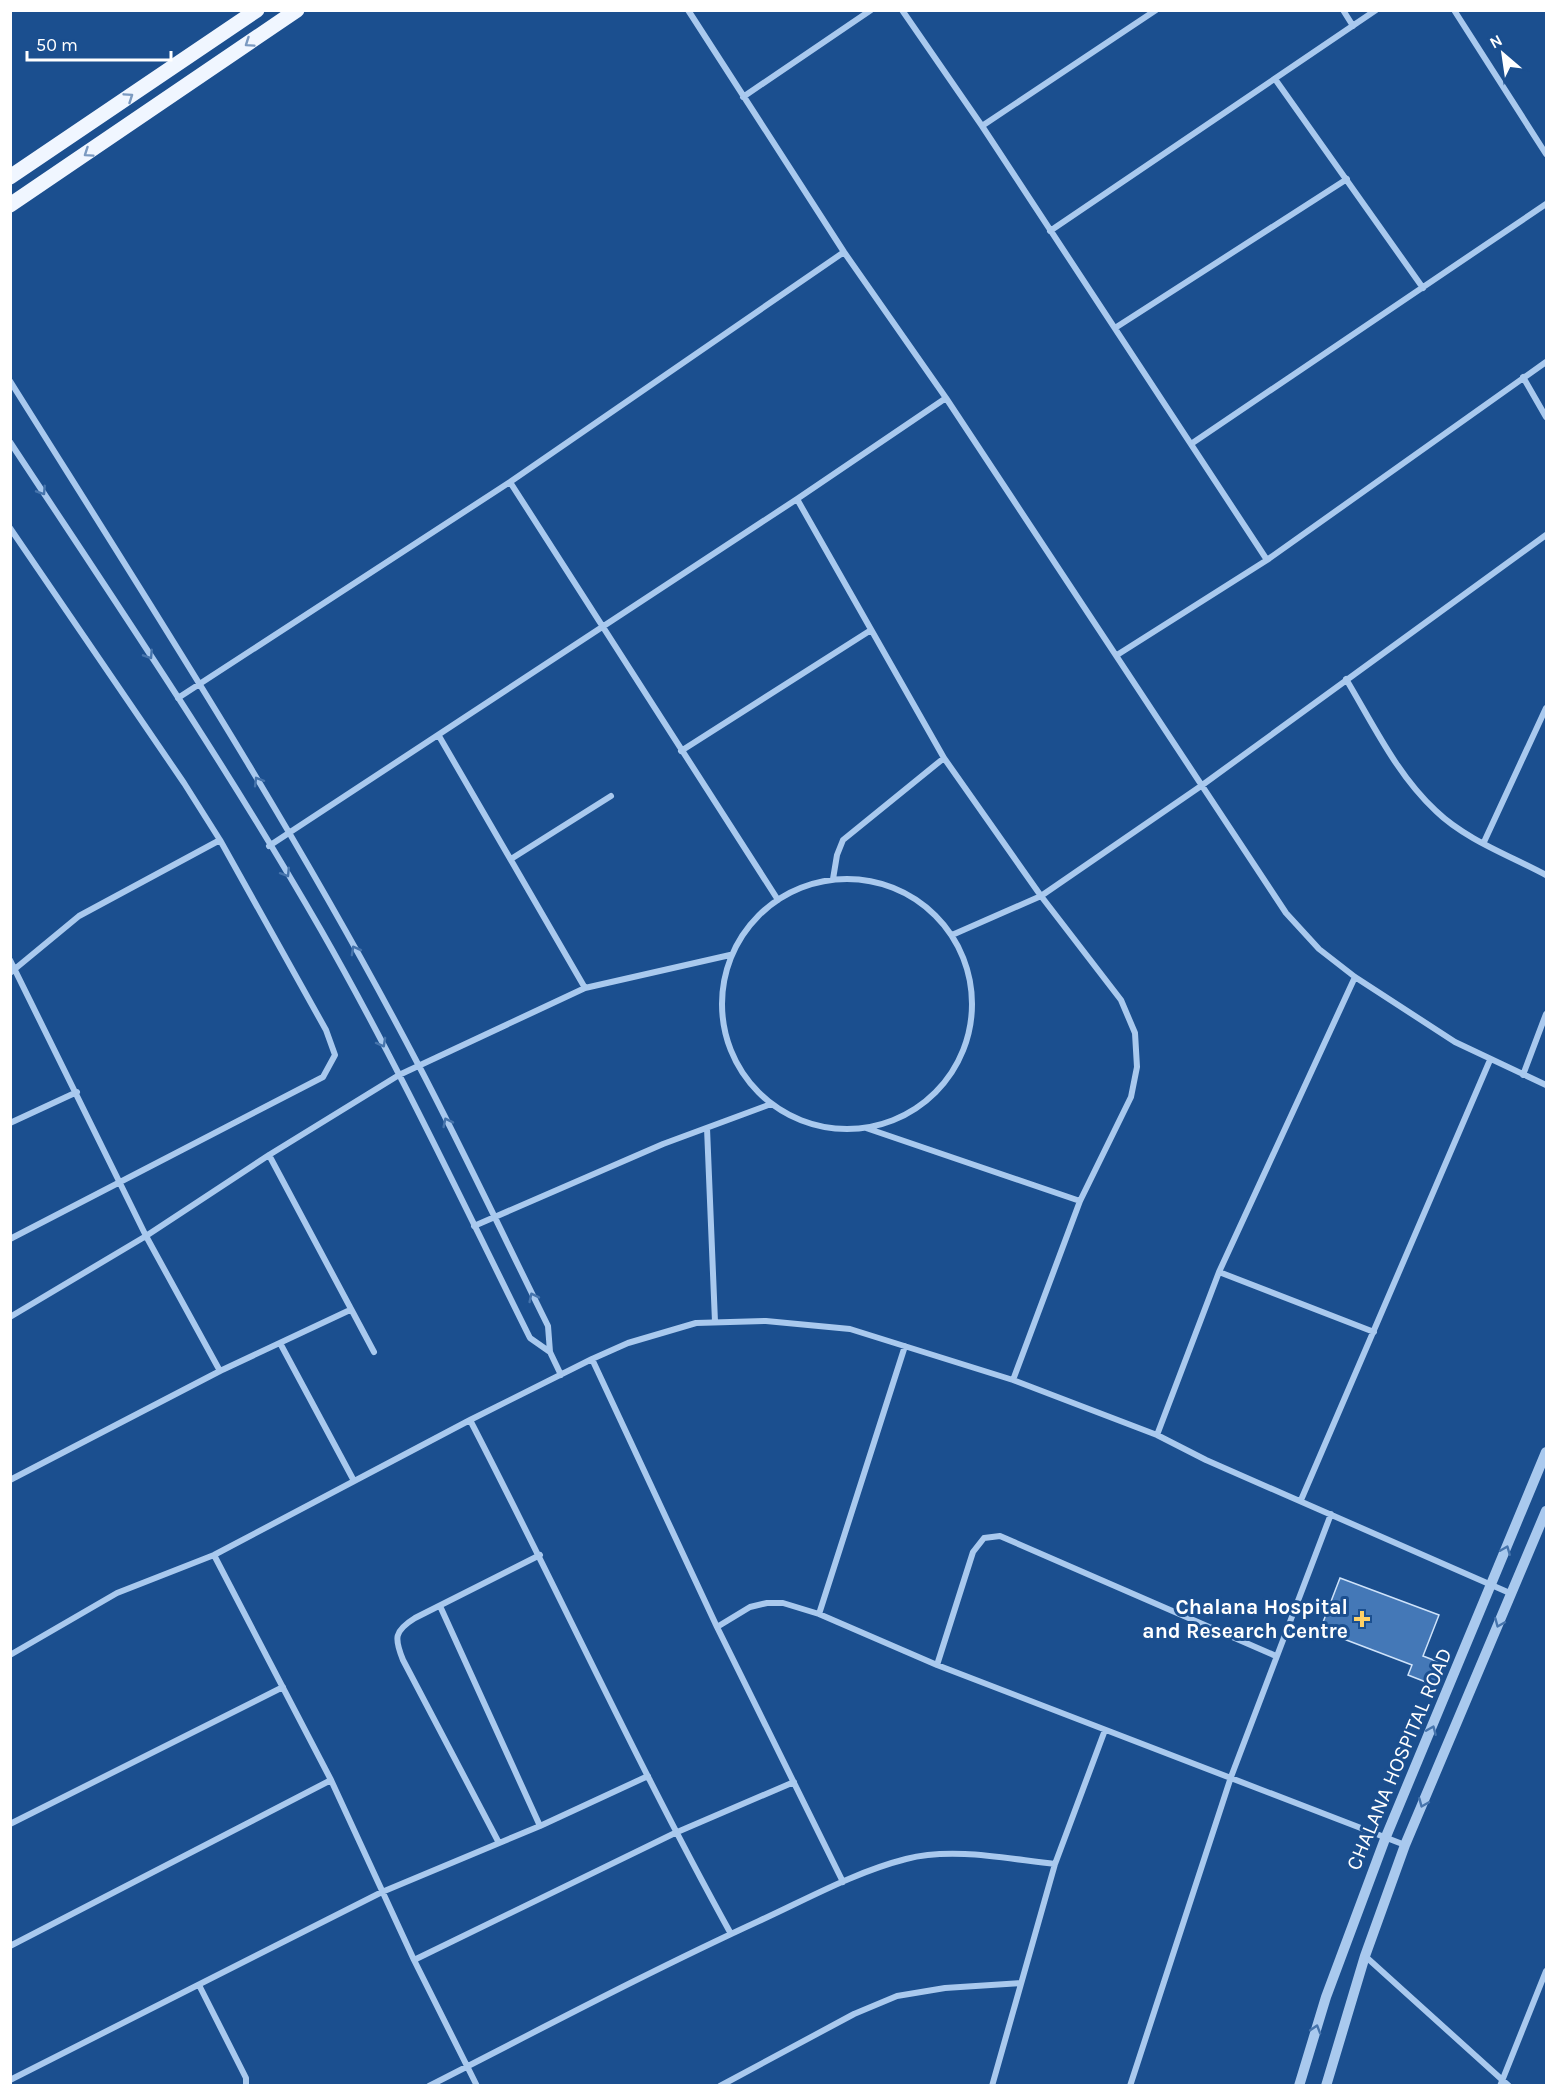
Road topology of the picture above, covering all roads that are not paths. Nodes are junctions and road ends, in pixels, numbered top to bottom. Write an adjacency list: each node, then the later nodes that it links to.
1 (257, 10): 15 (main road, one-way to 1)
2 (297, 10): 18 (main road, one-way to 18)
3 (688, 10): 12 (street)
4 (871, 10): 12 (street)
5 (902, 10): 13 (street)
6 (1156, 10): 13 (street)
7 (1343, 10): 10 (street)
8 (1376, 10): 10 (street)
9 (1454, 10): 14 (street)
10 (1353, 26): 11 (street)
11 (1275, 79): 16 (street); 19 (street)
12 (743, 97): 20 (street)
13 (982, 126): 19 (street)
14 (1546, 154)
15 (10, 177)
16 (1347, 179): 21 (street); 22 (street)
17 (1546, 204): 21 (street)
18 (10, 205)
19 (1050, 231): 22 (street)
20 (844, 252): 26 (street); 30 (street)
21 (1423, 288): 29 (street)
22 (1115, 328): 29 (street)
23 (1546, 362): 24 (street)
24 (1523, 378): 27 (street); 34 (street)
25 (10, 381): 39 (street)
26 (946, 398): 31 (street); 37 (street)
27 (1546, 417)
28 (10, 442): 40 (street, one-way to 40)
29 (1191, 444): 34 (street)
30 (510, 482): 35 (street); 39 (street)
31 (797, 500): 35 (street); 36 (street)
32 (10, 528): 48 (street)
33 (1546, 535): 38 (street)
34 (1267, 560): 37 (street)
35 (600, 626): 42 (street); 43 (street)
36 (871, 630): 43 (street); 44 (street)
37 (1117, 656): 45 (street)
38 (1346, 679): 45 (street); 49 (street)
39 (199, 683): 40 (street); 47 (street, one-way to 39)
40 (178, 698): 50 (street)
41 (1546, 708): 49 (street)
42 (439, 736): 47 (street); 51 (street)
43 (681, 752): 55 (street)
44 (944, 758): 53 (street); 54 (street)
45 (1201, 786): 54 (street); 60 (street)
46 (611, 796): 51 (street)
47 (289, 834): 50 (street); 64 (street, one-way to 47)
48 (220, 840): 59 (street); 74 (street)
49 (1484, 842): 52 (street)
50 (269, 846): 65 (street, one-way to 65)
51 (511, 859): 61 (street)
52 (1546, 875)
53 (833, 879): 55 (street); 56 (street)
54 (1041, 896): 56 (street); 75 (street)
55 (778, 900): 57 (street)
56 (952, 935): 72 (street)
57 (729, 955): 61 (street); 69 (street)
58 (10, 960): 59 (street)
59 (13, 972): 68 (street)
60 (1355, 977): 63 (street); 80 (street)
61 (585, 987): 64 (street)
62 (1546, 1014): 66 (street)
63 (1490, 1060): 66 (street); 84 (street)
64 (419, 1066): 65 (street); 76 (street, one-way to 64)
65 (399, 1075): 73 (street); 77 (street)
66 (1523, 1075): 67 (street)
67 (1546, 1085)
68 (77, 1092): 70 (street); 74 (street)
69 (771, 1104): 71 (street); 72 (street)
70 (10, 1123)
71 (707, 1128): 76 (street); 83 (street)
72 (865, 1128): 75 (street)
73 (269, 1155): 78 (street); 81 (street)
74 (120, 1184): 78 (street); 79 (street)
75 (1080, 1201): 92 (street)
76 (494, 1217): 77 (street); 88 (street, one-way to 76)
77 (474, 1226): 88 (street)
78 (146, 1236): 82 (street); 90 (street)
79 (10, 1239)
80 (1219, 1272): 84 (street); 94 (street)
81 (350, 1310): 85 (street); 87 (street)
82 (10, 1317)
83 (716, 1322): 86 (street); 89 (street)
84 (1374, 1332): 98 (street)
85 (280, 1343): 90 (street); 97 (street)
86 (905, 1346): 92 (street); 106 (street)
87 (374, 1352)
88 (550, 1352): 91 (street)
89 (592, 1359): 91 (street); 107 (street)
90 (220, 1371): 96 (street)
91 (561, 1375): 93 (street)
92 (1013, 1380): 94 (street)
93 (470, 1419): 97 (street); 102 (street)
94 (1157, 1435): 98 (street)
95 (1546, 1452): 103 (street, CHALANA HOSPITAL ROAD, one-way to 95)
96 (10, 1480)
97 (354, 1481): 101 (street)
98 (1301, 1500): 100 (street)
99 (1546, 1511): 104 (street, CHALANA HOSPITAL ROAD)
100 (1331, 1514): 103 (street); 109 (street)
101 (214, 1555): 108 (street); 111 (street)
102 (540, 1555): 105 (street); 113 (street)
103 (1492, 1586): 104 (street); 120 (street, CHALANA HOSPITAL ROAD, one-way to 103)
104 (1512, 1594): 122 (street, CHALANA HOSPITAL ROAD, one-way to 122)
105 (440, 1606): 118 (street); 121 (street)
106 (819, 1614): 107 (street); 110 (street)
107 (717, 1627): 116 (street)
108 (10, 1655)
109 (1276, 1656): 110 (street); 114 (street)
110 (937, 1665): 112 (street)
111 (283, 1687): 115 (street); 117 (street)
112 (1105, 1730): 114 (street); 123 (street)
113 (648, 1776): 118 (street); 119 (street)
114 (1231, 1777): 120 (street); 141 (street)
115 (332, 1780): 125 (street); 127 (street)
116 (794, 1782): 119 (street); 124 (street)
117 (10, 1824)
118 (540, 1826): 121 (street)
119 (675, 1833): 126 (street); 129 (street)
120 (1385, 1839): 122 (street); 142 (street, CHALANA HOSPITAL ROAD, one-way to 120)
121 (499, 1844): 125 (street)
122 (1405, 1845): 128 (street, CHALANA HOSPITAL ROAD)
123 (1055, 1864): 124 (street); 131 (street)
124 (843, 1882): 126 (street)
125 (382, 1892): 129 (street); 132 (street)
126 (731, 1934): 133 (street)
127 (10, 1946)
128 (1365, 1956): 134 (street); 143 (street, CHALANA HOSPITAL ROAD)
129 (414, 1960): 133 (street)
130 (1546, 1971): 134 (street)
131 (1021, 1983): 139 (street); 140 (street)
132 (199, 1985): 135 (street); 136 (street)
133 (467, 2066): 137 (street); 138 (street)
134 (1501, 2082): 144 (street)
135 (11, 2083)
136 (246, 2085)
137 (429, 2085)
138 (477, 2085)
139 (720, 2085)
140 (992, 2085)
141 (1130, 2085)
142 (1299, 2085)
143 (1326, 2085)
144 (1509, 2085)

